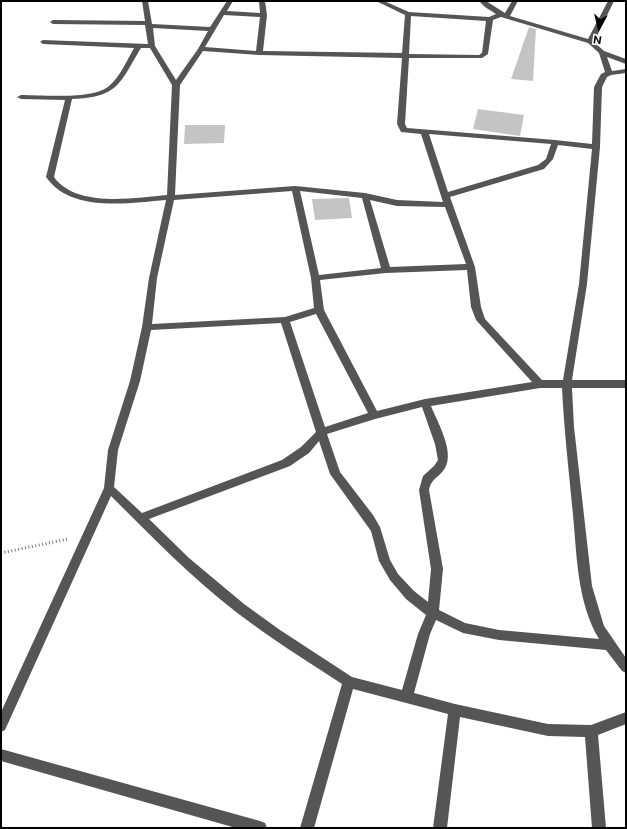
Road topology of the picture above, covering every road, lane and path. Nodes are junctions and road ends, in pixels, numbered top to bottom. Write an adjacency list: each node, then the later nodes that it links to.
1 (145, 1): 15 (street)
2 (230, 1): 9 (street)
3 (262, 1): 11 (street)
4 (379, 1): 8 (street)
5 (482, 1): 12 (street)
6 (516, 1): 12 (street)
7 (611, 1): 18 (street)
8 (396, 4): 10 (street)
9 (223, 12): 11 (street); 16 (street)
10 (408, 14): 13 (street); 25 (street)
11 (264, 15): 23 (street)
12 (504, 16): 13 (street); 18 (street)
13 (490, 20): 25 (street)
14 (53, 22): 15 (street)
15 (148, 24): 16 (street); 20 (street)
16 (212, 29): 21 (street)
17 (43, 42): 19 (street)
18 (590, 42): 22 (street)
19 (140, 46): 20 (street); 31 (street)
20 (152, 46): 29 (street)
21 (201, 49): 23 (street); 29 (street)
22 (602, 52): 26 (street); 28 (street)
23 (259, 53): 25 (street)
24 (626, 53): 26 (street)
25 (405, 55): 32 (street)
26 (624, 61)
27 (626, 71): 28 (street)
28 (609, 73): 34 (street)
29 (176, 85): 38 (street)
30 (21, 97): 31 (street)
31 (69, 97): 38 (street)
32 (425, 133): 33 (street); 37 (street)
33 (555, 142): 34 (street); 37 (street)
34 (596, 147): 47 (street)
35 (295, 188): 36 (street); 38 (street); 42 (street)
36 (365, 196): 39 (street); 41 (street)
37 (445, 196): 39 (street)
38 (171, 197): 45 (street)
39 (448, 205): 40 (street)
40 (471, 267): 41 (street); 46 (street)
41 (386, 270): 42 (street)
42 (315, 278): 43 (street)
43 (319, 310): 44 (street); 50 (street)
44 (285, 320): 45 (street); 51 (street)
45 (147, 327): 52 (street)
46 (540, 384): 47 (street); 49 (street)
47 (567, 384): 48 (street); 57 (street)
48 (626, 384)
49 (424, 403): 50 (street); 56 (street)
50 (374, 415): 51 (street)
51 (322, 432): 53 (street); 56 (street)
52 (109, 488): 53 (street); 54 (street)
53 (140, 518): 59 (street)
54 (88, 535): 55 (path); 63 (street)
55 (1, 553)
56 (432, 618): 57 (street); 60 (street)
57 (609, 645): 58 (street)
58 (623, 663)
59 (350, 682): 60 (street); 67 (street)
60 (406, 698): 61 (street)
61 (455, 710): 64 (street); 68 (street)
62 (626, 718): 64 (street)
63 (1, 726)
64 (591, 731): 69 (street)
65 (1, 755): 66 (street)
66 (260, 828)
67 (307, 828)
68 (440, 828)
69 (599, 828)

